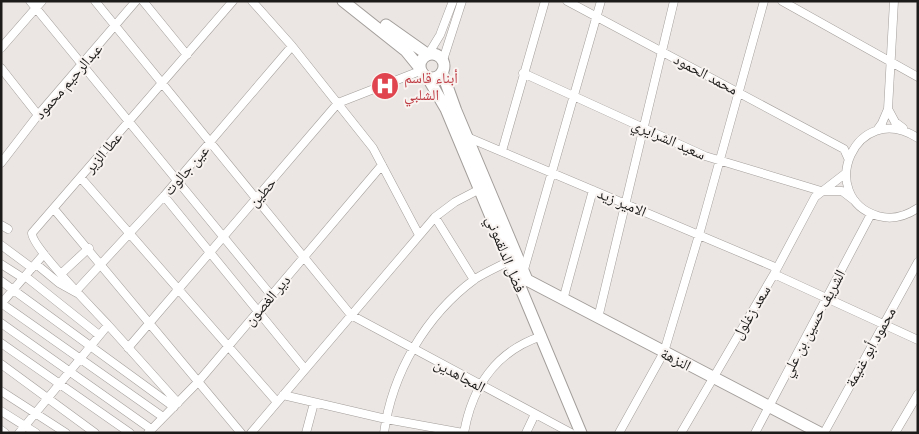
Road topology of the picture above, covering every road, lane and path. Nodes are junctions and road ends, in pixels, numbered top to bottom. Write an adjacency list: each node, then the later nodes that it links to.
1 (30, 1): 19 (street)
2 (42, 1): 19 (street)
3 (96, 1): 21 (street)
4 (136, 1): 21 (street, عبدالرحيم محمود)
5 (143, 1): 26 (street)
6 (233, 1): 26 (street, عطا الزير)
7 (252, 1): 22 (street)
8 (343, 1): 31 (main road, فضل الدلقموني)
9 (355, 1): 25 (main road)
10 (453, 1): 25 (street)
11 (462, 1): 27 (street)
12 (545, 1): 33 (street)
13 (567, 1): 20 (street, محمد الحمود)
14 (601, 1): 20 (street)
15 (674, 1): 24 (street)
16 (764, 1): 36 (street)
17 (782, 1): 28 (street)
18 (894, 1): 28 (street)
19 (36, 8): 23 (street); 29 (street)
20 (597, 17): 24 (street, محمد الحمود); 37 (street)
21 (116, 25): 29 (street, عبدالرحيم محمود); 35 (street)
22 (292, 46): 38 (street); 47 (street, عين جالوت)
23 (1, 48)
24 (662, 51): 36 (street, محمد الحمود); 42 (street)
25 (428, 54): 27 (main road); 31 (main road)
26 (187, 55): 35 (street, عطا الزير)
27 (443, 60): 32 (main road)
28 (889, 61): 34 (street); 39 (street)
29 (83, 63): 40 (street, عبدالرحيم محمود); 41 (street)
30 (1, 68): 40 (street)
31 (422, 72): 32 (main road); 38 (street, حطين); 59 (main road, فضل الدلقموني)
32 (442, 72): 45 (main road, النزهة)
33 (524, 72): 37 (street, سعيد الشرايري); 50 (street)
34 (918, 77)
35 (162, 85): 41 (street, عطا الزير); 47 (street)
36 (739, 91): 49 (street, محمد الحمود); 52 (street)
37 (574, 96): 42 (street, سعيد الشرايري); 55 (street)
38 (338, 102): 54 (street); 63 (street, حطين)
39 (888, 109): 43 (street); 44 (street)
40 (38, 115): 53 (street, عبدالرحيم محمود)
41 (128, 123): 57 (street, عطا الزير); 58 (street)
42 (644, 128): 52 (street, سعيد الشرايري); 65 (street)
43 (877, 130): 44 (street); 48 (street)
44 (908, 131): 46 (street)
45 (467, 137): 50 (street, الامير زيد); 86 (main road, النزهة)
46 (918, 138)
47 (209, 144): 58 (street, عين جالوت); 63 (street)
48 (855, 145): 49 (street); 51 (street)
49 (844, 149): 51 (street)
50 (502, 151): 55 (street, الامير زيد)
51 (848, 158): 56 (street)
52 (719, 161): 61 (street, سعيد الشرايري); 72 (street)
53 (1, 163)
54 (382, 165): 71 (street); 78 (street, دير الغصون)
55 (552, 172): 60 (street, الامير زيد); 86 (street)
56 (846, 173): 61 (street, سعد زغلول); 64 (street)
57 (81, 178): 67 (street, عطا الزير); 70 (street)
58 (178, 180): 62 (street, عين جالوت); 73 (street)
59 (480, 189): 69 (street); 79 (main road, فضل الدلقموني)
60 (593, 190): 65 (street, الامير زيد); 97 (street)
61 (821, 191): 64 (street); 84 (street, سعد زغلول)
62 (164, 196): 70 (street, عين جالوت); 76 (street)
63 (256, 200): 73 (street, حطين); 78 (street)
64 (855, 201): 68 (street)
65 (625, 204): 72 (street, الامير زيد); 101 (street)
66 (918, 208): 68 (street)
67 (54, 209): 75 (street); 77 (street, عطا الزير)
68 (871, 214): 96 (street, الشريف حسين بن علي)
69 (435, 217): 71 (street); 88 (street)
70 (130, 234): 82 (street, عين جالوت); 91 (street)
71 (420, 235): 100 (street)
72 (699, 235): 84 (street, الامير زيد); 114 (street)
73 (224, 238): 76 (street, حطين); 94 (street)
74 (1, 245): 83 (street)
75 (89, 248): 82 (street); 85 (street)
76 (211, 253): 91 (street, حطين); 99 (street)
77 (44, 254): 83 (street); 85 (street)
78 (304, 258): 94 (street, دير الغصون); 100 (street)
79 (509, 262): 88 (street); 95 (main road, فضل الدلقموني)
80 (918, 262): 105 (street, محمود أبو غنيمة)
81 (1, 264): 87 (street)
82 (102, 264): 93 (street, عين جالوت); 103 (street)
83 (34, 266): 87 (street); 93 (street)
84 (775, 271): 96 (street, الامير زيد); 119 (street, سعد زغلول)
85 (62, 273): 93 (street)
86 (523, 273): 90 (main road, النزهة)
87 (24, 277): 92 (street); 106 (street)
88 (474, 280): 113 (street)
89 (1, 281): 92 (street)
90 (533, 284): 95 (main road); 97 (main road, النزهة)
91 (179, 289): 103 (street, حطين); 111 (street)
92 (14, 290): 98 (street); 110 (street)
93 (79, 292): 104 (street)
94 (271, 295): 99 (street, دير الغصون)
95 (524, 296): 107 (main road, فضل الدلقموني)
96 (826, 298): 105 (street, الامير زيد); 130 (street, الشريف حسين بن علي)
97 (563, 300): 101 (main road, النزهة)
98 (2, 304): 115 (street)
99 (257, 311): 111 (street, دير الغصون); 117 (street)
100 (351, 315): 113 (street, المجاهدين); 117 (street)
101 (598, 318): 114 (main road, النزهة)
102 (1, 323): 118 (street)
103 (150, 323): 112 (street, حطين); 120 (street)
104 (108, 324): 106 (street); 112 (street)
105 (882, 324): 108 (street, الامير زيد); 159 (street, محمود أبو غنيمة)
106 (99, 335): 110 (street)
107 (542, 336): 122 (street); 136 (main road, فضل الدلقموني)
108 (918, 340)
109 (1, 343): 121 (street)
110 (90, 345): 115 (street); 129 (street)
111 (228, 346): 120 (street, دير الغصون); 127 (street)
112 (128, 348): 129 (street)
113 (412, 350): 122 (street, المجاهدين); 135 (street)
114 (664, 352): 119 (main road, النزهة); 155 (street)
115 (79, 359): 118 (street); 134 (street)
116 (1, 364): 126 (street)
117 (305, 369): 125 (street)
118 (68, 372): 121 (street); 140 (street)
119 (712, 377): 130 (main road, النزهة); 156 (street, سعد زغلول)
120 (198, 382): 129 (street, دير الغصون); 147 (street)
121 (58, 383): 126 (street); 146 (street)
122 (480, 385): 133 (street, المجاهدين); 151 (street)
123 (1, 391): 132 (street)
124 (918, 394): 160 (street)
125 (283, 395): 127 (street); 128 (street)
126 (47, 399): 132 (street); 145 (street)
127 (277, 402): 148 (street)
128 (314, 403): 135 (street); 149 (street)
129 (176, 405): 134 (street, دير الغصون)
130 (768, 406): 157 (street, الشريف حسين بن علي); 158 (main road, النزهة)
131 (1, 411): 137 (street)
132 (36, 412): 137 (street); 144 (street)
133 (535, 414): 138 (street, المجاهدين); 152 (street)
134 (163, 417): 140 (street, دير الغصون)
135 (386, 419): 150 (street); 151 (street)
136 (576, 421): 138 (street); 154 (main road, فضل الدلقموني)
137 (25, 426): 142 (street); 143 (street)
138 (558, 426): 153 (street, المجاهدين)
139 (1, 430): 141 (street)
140 (150, 431)
141 (5, 433)
142 (19, 433)
143 (36, 433)
144 (66, 433)
145 (95, 433)
146 (130, 433)
147 (241, 433)
148 (251, 433)
149 (306, 433)
150 (384, 433)
151 (463, 433)
152 (526, 433)
153 (571, 433)
154 (581, 433)
155 (619, 433)
156 (681, 433)
157 (755, 433)
158 (820, 433)
159 (824, 433)
160 (895, 433)

